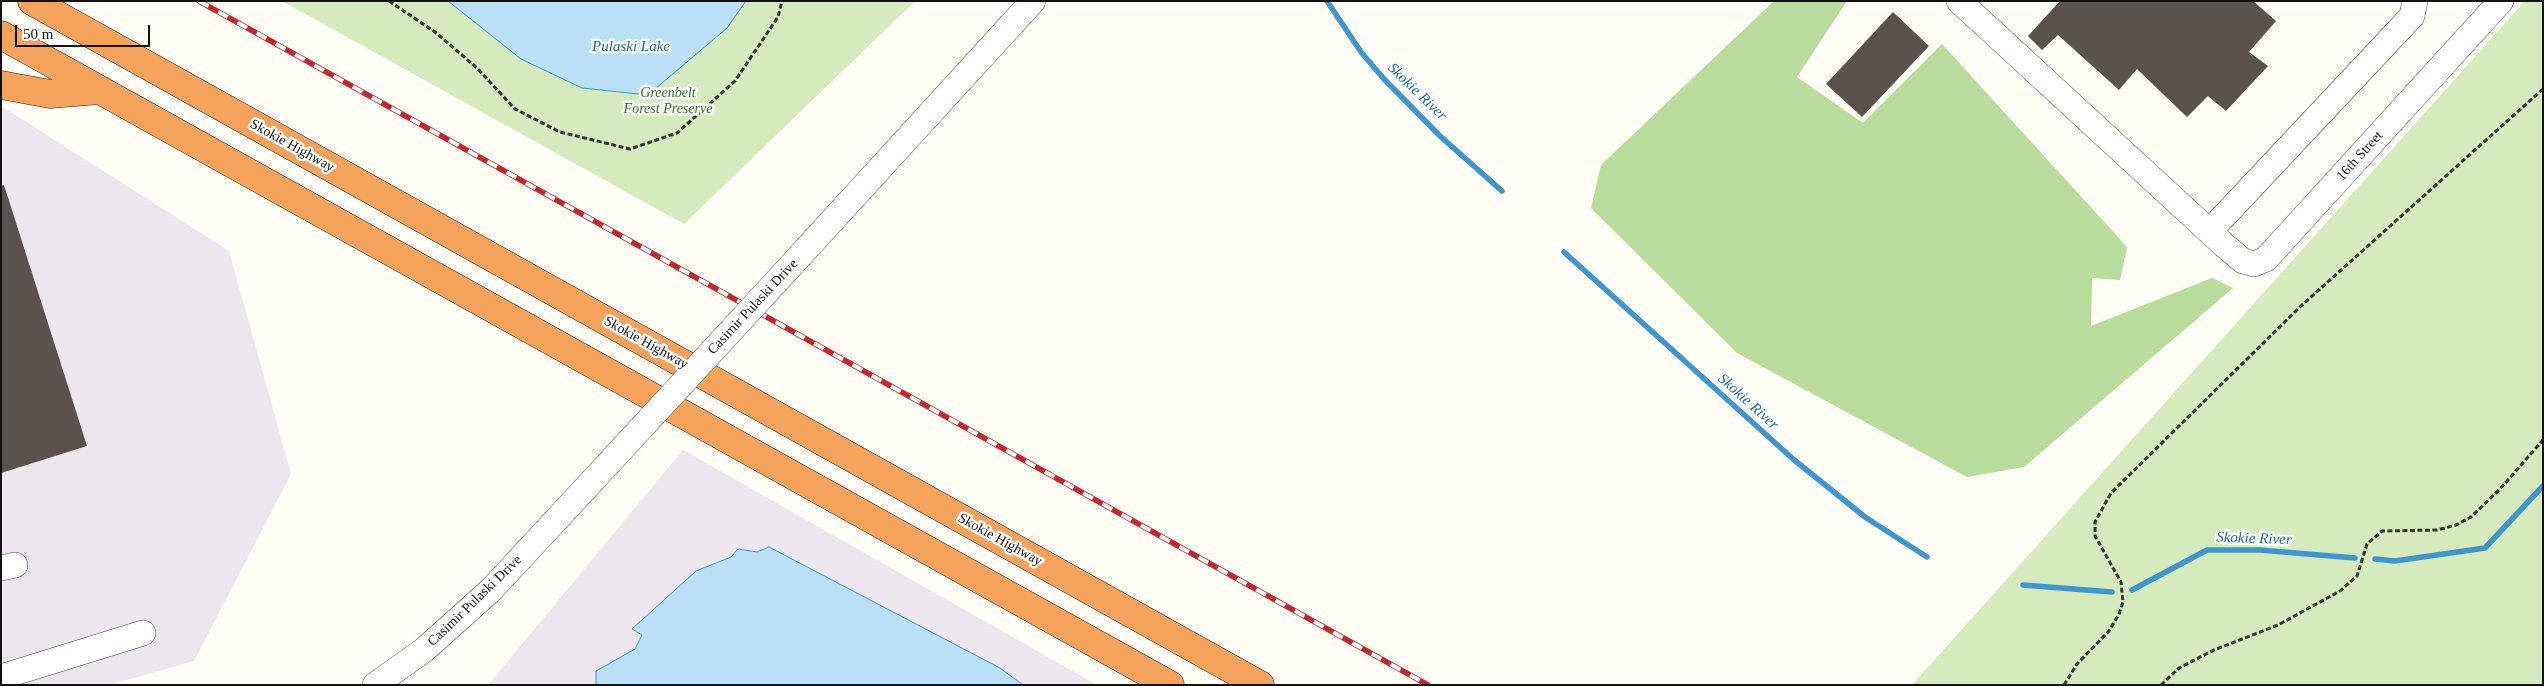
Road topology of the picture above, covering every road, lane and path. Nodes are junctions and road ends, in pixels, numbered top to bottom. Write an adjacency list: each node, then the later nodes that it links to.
1 (32, 1): 18 (highway, Skokie Highway)
2 (389, 1): 3 (path)
3 (782, 1)
4 (1033, 1): 16 (street, Casimir Pulaski Drive, bridge)
5 (1959, 1): 12 (street, 16th Street)
6 (2416, 1): 12 (street)
7 (2501, 1): 12 (street, 16th Street)
8 (1, 35): 11 (highway)
9 (1, 85): 11 (highway)
10 (2543, 89): 19 (path)
11 (100, 90): 17 (highway)
12 (2210, 231)
13 (2543, 440): 20 (path)
14 (143, 632): 15 (street)
15 (1, 677)
16 (376, 685)
17 (1170, 685)
18 (1260, 685)
19 (2064, 685)
20 (2161, 685)

